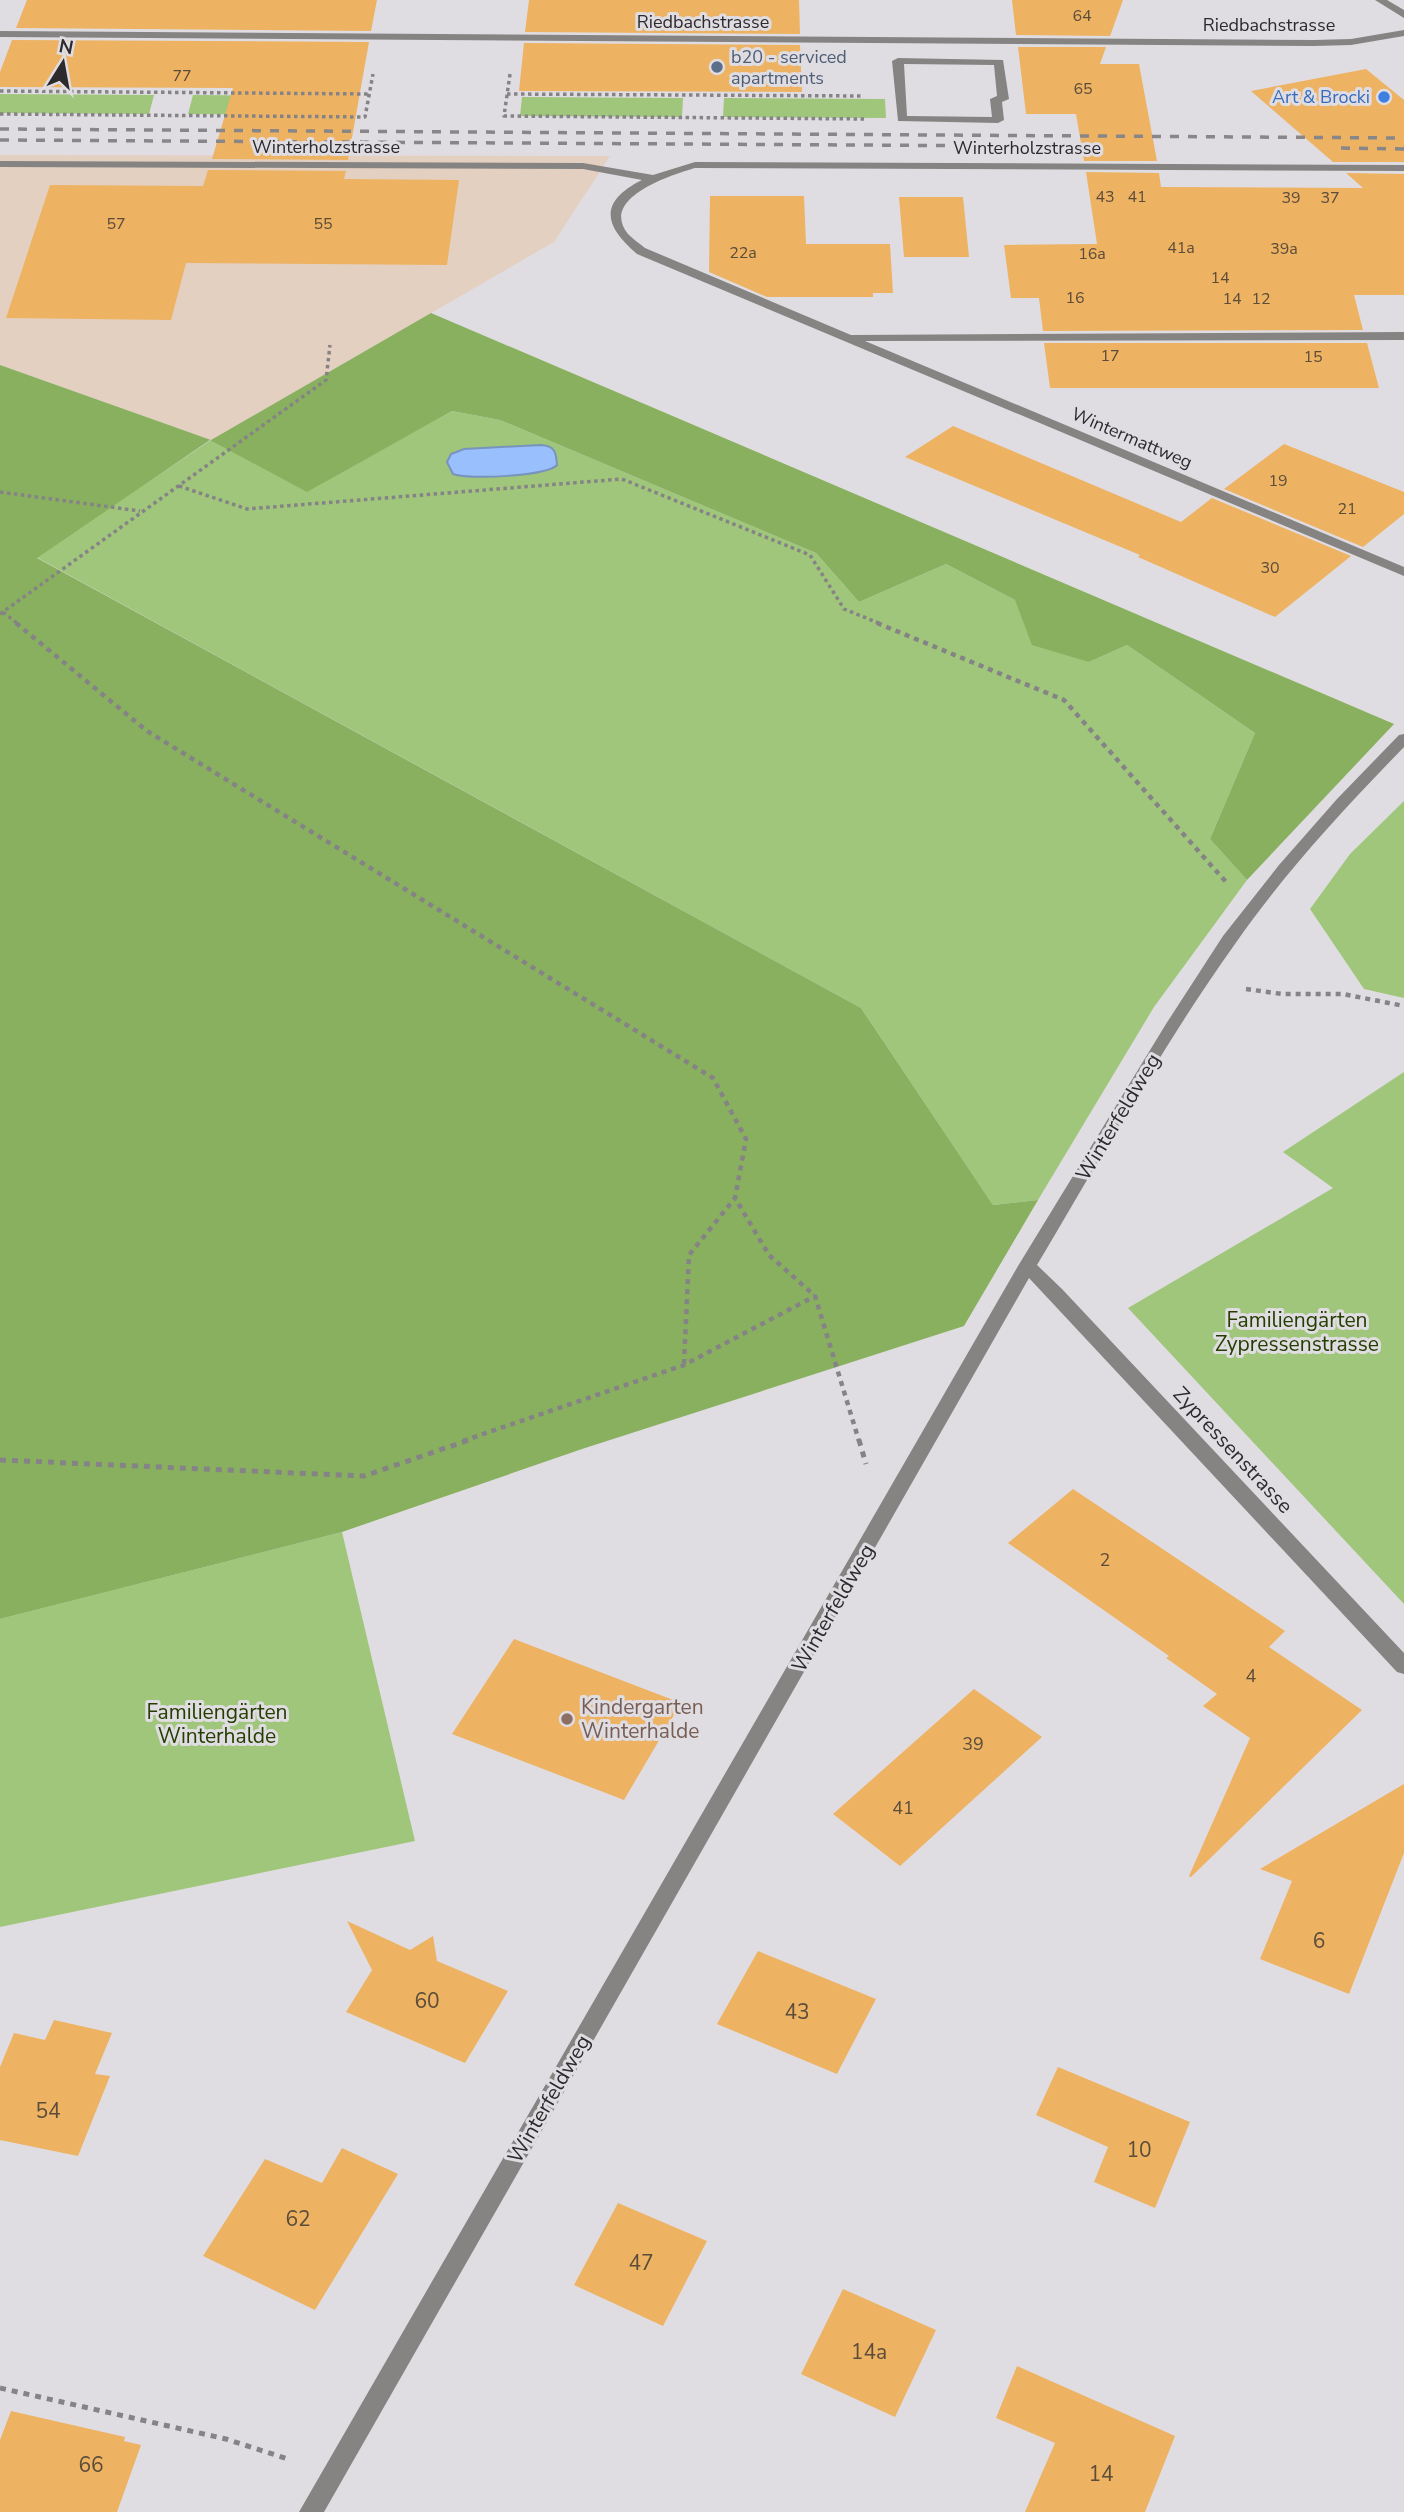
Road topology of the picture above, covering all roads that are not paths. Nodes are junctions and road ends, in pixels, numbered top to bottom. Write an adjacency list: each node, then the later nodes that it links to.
1 (1380, 0): 2 (street)
2 (1404, 15)
3 (1404, 33): 4 (street, Riedbachstrasse)
4 (0, 34)
5 (898, 61): 5 (street)
6 (0, 164): 8 (street, Winterholzstrasse)
7 (1404, 168): 8 (street, Winterholzstrasse)
8 (652, 178): 9 (street, Winterholzstrasse)
9 (617, 207): 11 (street, Wintermattweg)
10 (1404, 336): 11 (street, Wintermattweg)
11 (846, 337): 12 (street, Wintermattweg)
12 (1404, 572)
13 (1404, 738): 14 (street, Winterfeldweg)
14 (1027, 1266): 15 (street, Zypressenstrasse); 16 (street, Winterfeldweg)
15 (1404, 1667)
16 (311, 2512)

